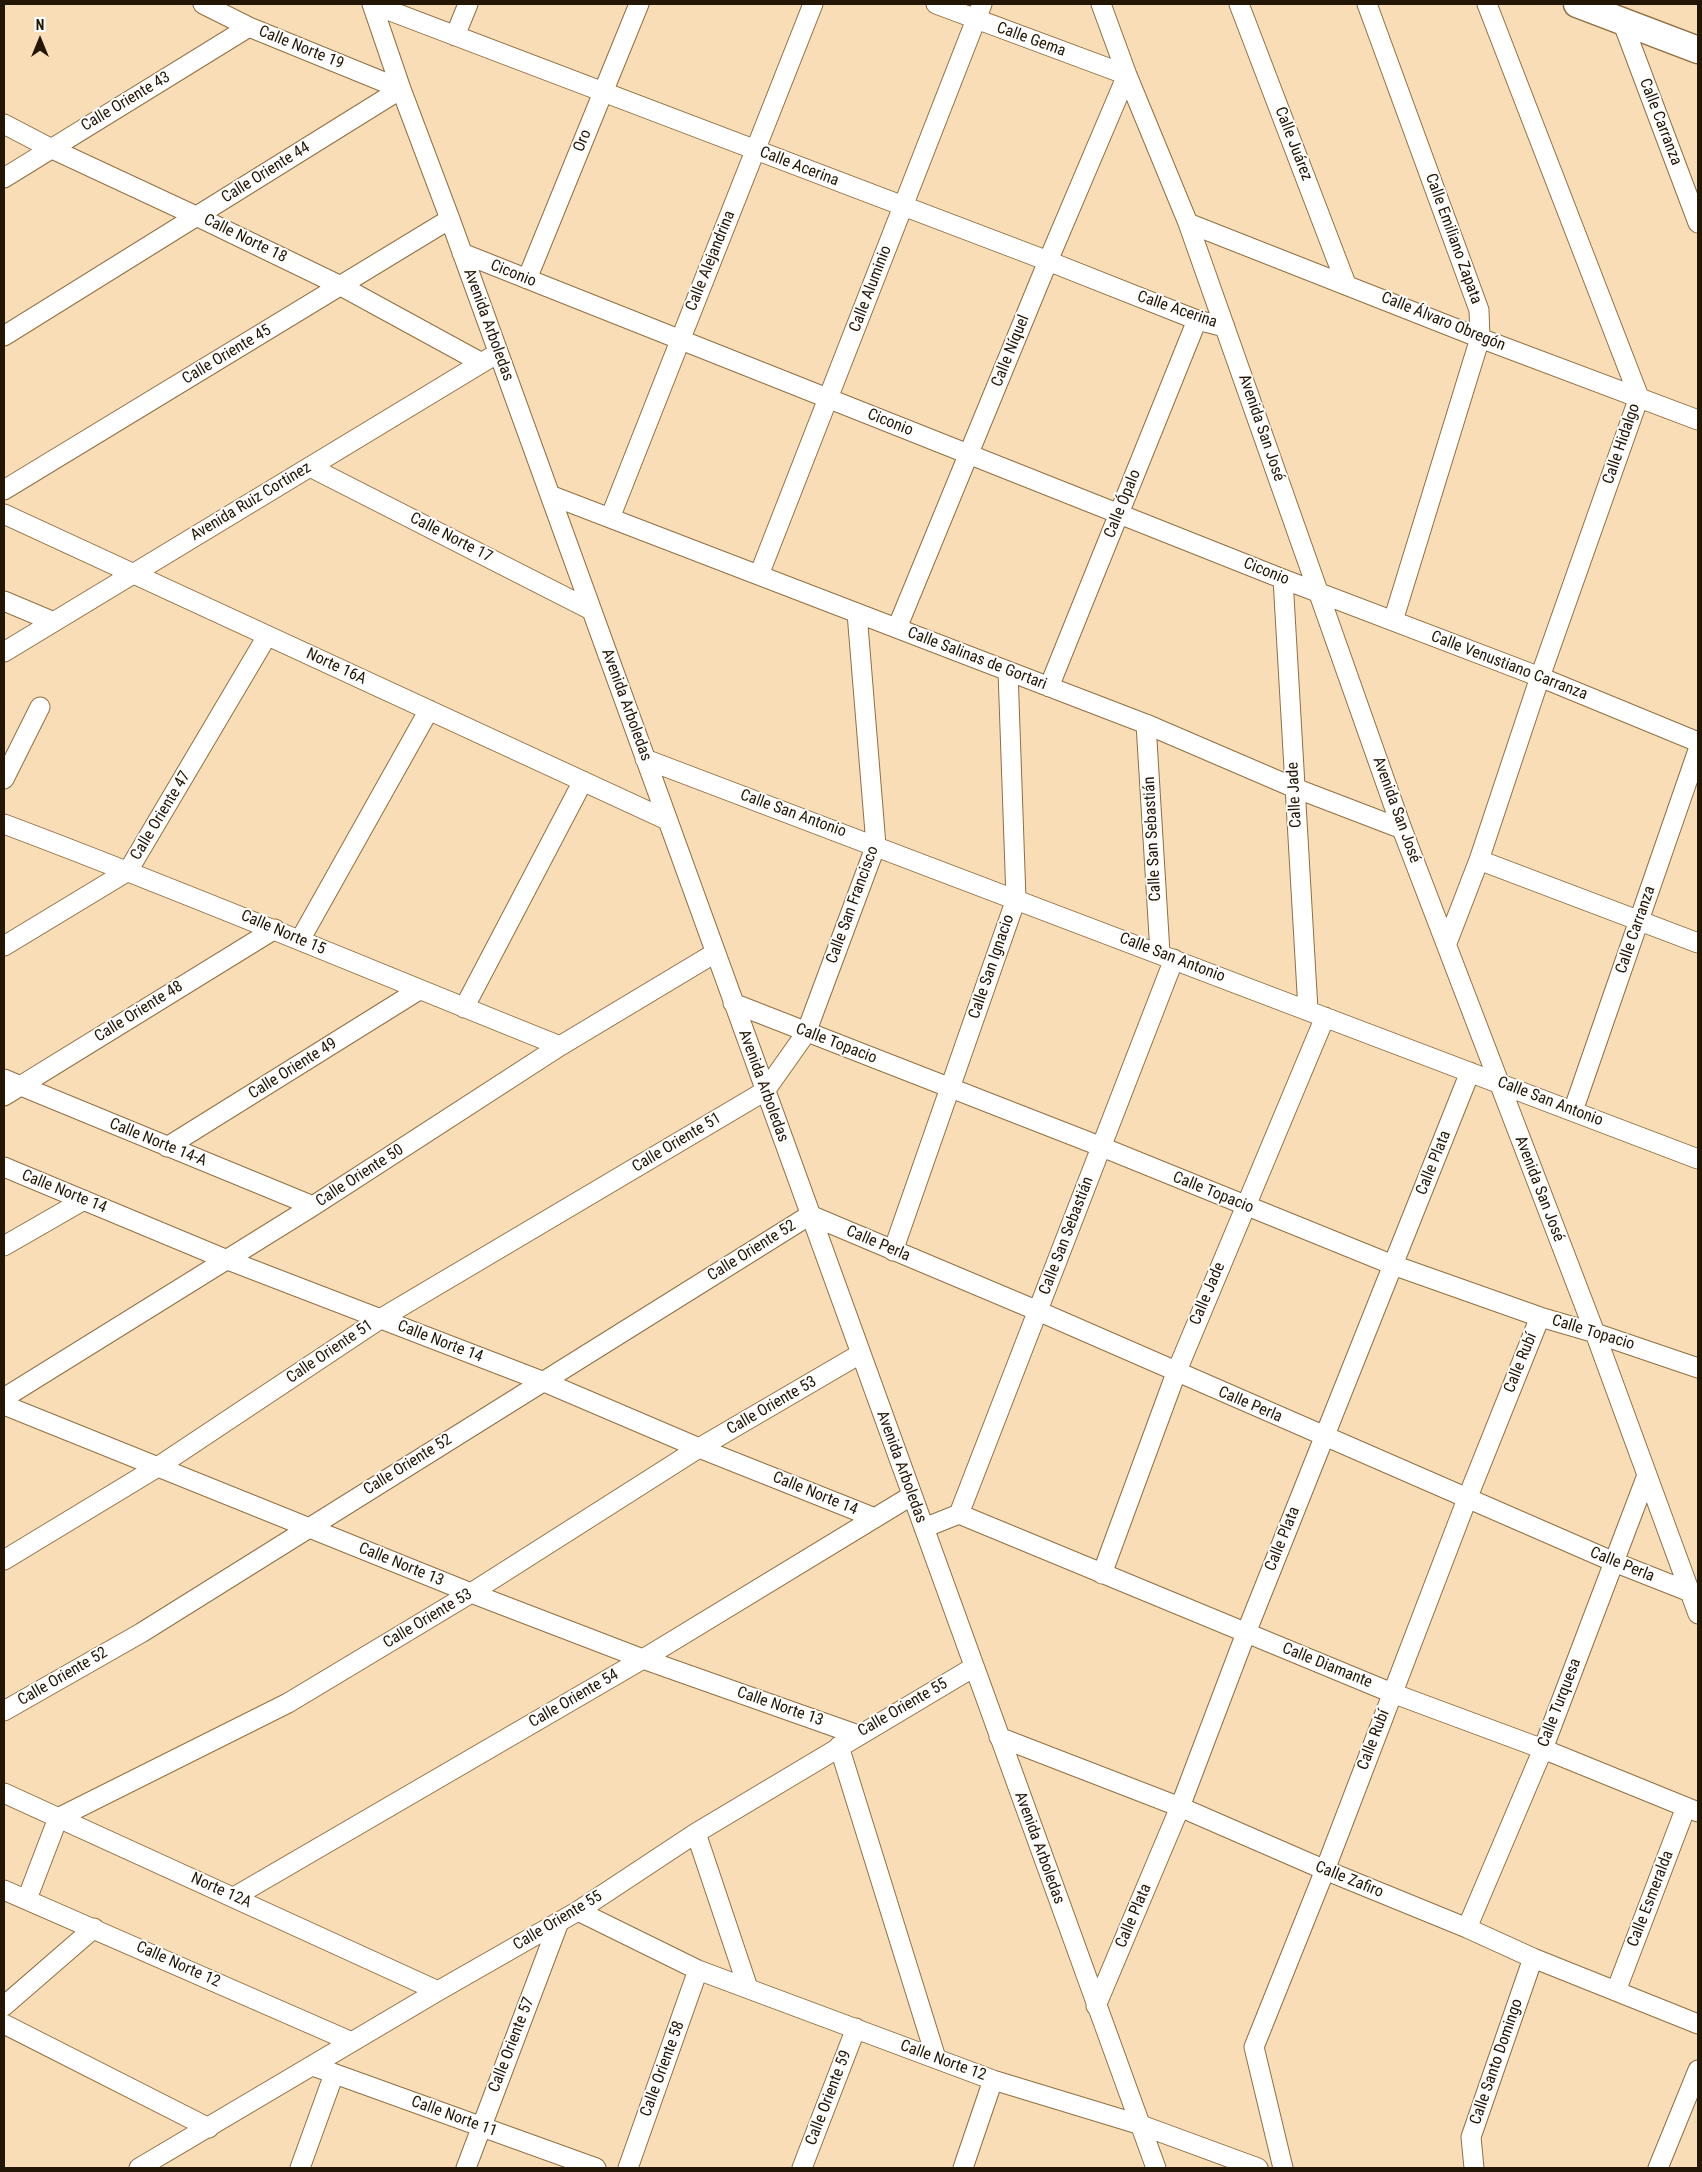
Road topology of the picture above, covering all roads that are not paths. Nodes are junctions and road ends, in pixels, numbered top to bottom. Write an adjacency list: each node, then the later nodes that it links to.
1 (203, 4): 14 (street, Calle Norte 19)
2 (372, 4): 15 (street, Calle Acerina); 18 (street, Avenida Arboledas)
3 (468, 4): 15 (street)
4 (639, 4): 19 (street, Oro)
5 (813, 4): 22 (street, Calle Alejandrina)
6 (936, 4): 12 (street, Calle Gema)
7 (1101, 4): 17 (street, Avenida San José)
8 (1239, 4): 32 (street, Calle Juárez)
9 (1367, 4): 37 (street, Calle Emiliano Zapata)
10 (1487, 4): 41 (street, Calle Hidalgo)
11 (1577, 4): 13 (main road)
12 (979, 12): 17 (street, Calle Gema); 24 (street, Calle Aluminio)
13 (1622, 22): 16 (main road); 28 (street, Calle Carranza)
14 (249, 27): 18 (street, Calle Norte 19); 21 (street, Calle Oriente 43)
15 (456, 36): 19 (street, Calle Acerina)
16 (1698, 50)
17 (1127, 75): 27 (street, Avenida San José); 30 (street, Calle Níquel)
18 (401, 89): 25 (street, Calle Oriente 44); 26 (street, Avenida Arboledas)
19 (603, 92): 22 (street, Calle Acerina); 31 (street, Oro)
20 (4, 124): 21 (street, Calle Norte 18)
21 (50, 148): 23 (street, Calle Oriente 43); 25 (street, Calle Norte 18)
22 (755, 150): 24 (street, Calle Acerina); 38 (street, Calle Alejandrina)
23 (4, 178)
24 (903, 206): 30 (street, Calle Acerina); 42 (street, Calle Aluminio)
25 (196, 216): 33 (street, Calle Norte 18); 36 (street, Calle Oriente 44)
26 (450, 218): 29 (street, Avenida Arboledas); 33 (street, Calle Oriente 45)
27 (1188, 222): 32 (street, Calle Álvaro Obregón); 35 (street, Avenida San José)
28 (1698, 224)
29 (462, 253): 31 (street, Ciconio); 39 (street, Avenida Arboledas)
30 (1048, 261): 34 (street, Calle Acerina); 44 (street, Calle Níquel)
31 (526, 279): 38 (street, Ciconio)
32 (1346, 284): 37 (street, Calle Álvaro Obregón)
33 (341, 286): 40 (street, Calle Norte 18); 46 (street, Calle Oriente 45)
34 (1197, 320): 35 (street, Calle Acerina); 49 (street, Calle Ópalo)
35 (1225, 327): 54 (street, Avenida San José)
36 (4, 336)
37 (1480, 338): 41 (street, Calle Álvaro Obregón); 58 (street, Calle Emiliano Zapata)
38 (680, 339): 42 (street, Ciconio); 50 (street, Calle Alejandrina)
39 (498, 353): 40 (street, Avenida Ruiz Cortinez); 47 (street, Avenida Arboledas)
40 (482, 363): 45 (street, Avenida Ruiz Cortinez)
41 (1639, 397): 43 (street, Calle Álvaro Obregón); 64 (street, Calle Hidalgo)
42 (828, 398): 44 (street, Ciconio); 52 (street, Calle Aluminio)
43 (1698, 420)
44 (969, 454): 49 (street, Ciconio); 60 (street, Calle Níquel)
45 (310, 467): 51 (street, Avenida Ruiz Cortinez); 56 (street, Calle Norte 17)
46 (4, 490)
47 (550, 495): 50 (street, Calle Salinas de Gortari); 56 (street, Avenida Arboledas)
48 (4, 514): 51 (street, Norte 16A)
49 (1119, 514): 53 (street, Ciconio); 65 (street, Calle Ópalo)
50 (610, 518): 52 (street, Calle Salinas de Gortari)
51 (133, 574): 59 (street, Avenida Ruiz Cortinez); 61 (street, Norte 16A)
52 (759, 575): 57 (street, Calle Salinas de Gortari)
53 (1283, 579): 54 (street, Ciconio); 74 (street, Calle Jade)
54 (1318, 592): 58 (street, Calle Venustiano Carranza); 77 (street, Avenida San José)
55 (4, 601): 59 (street)
56 (591, 610): 71 (street, Avenida Arboledas)
57 (857, 613): 60 (street, Calle Salinas de Gortari); 78 (street, Calle San Francisco)
58 (1393, 621): 64 (street, Calle Venustiano Carranza)
59 (54, 622): 62 (street, Avenida Ruiz Cortinez)
60 (897, 628): 63 (street, Calle Salinas de Gortari)
61 (267, 636): 67 (street, Norte 16A); 80 (street, Calle Oriente 47)
62 (4, 652)
63 (1008, 671): 65 (street, Calle Salinas de Gortari); 81 (street, Calle San Ignacio)
64 (1540, 677): 69 (street, Calle Venustiano Carranza); 79 (street, Calle Hidalgo)
65 (1049, 687): 68 (street, Calle Salinas de Gortari)
66 (40, 707): 72 (street)
67 (429, 710): 73 (street, Norte 16A); 84 (street)
68 (1146, 724): 74 (street, Calle Salinas de Gortari); 89 (street, Calle San Sebastián)
69 (1698, 742)
70 (1698, 750): 82 (street, Calle Carranza)
71 (645, 759): 75 (street, Avenida Arboledas); 78 (street, Calle San Antonio)
72 (4, 779)
73 (583, 781): 75 (street, Norte 16A); 92 (street)
74 (1295, 788): 77 (street, Calle Salinas de Gortari); 93 (street, Calle Jade)
75 (667, 820): 88 (street, Avenida Arboledas)
76 (4, 824): 80 (street, Calle Norte 15)
77 (1402, 829): 85 (street, Avenida San José)
78 (876, 845): 81 (street, Calle San Antonio); 94 (street, Calle San Francisco)
79 (1479, 860): 82 (street); 85 (street, Calle Hidalgo)
80 (128, 871): 83 (street, Calle Norte 15); 87 (street, Calle Oriente 47)
81 (1016, 899): 89 (street, Calle San Antonio); 99 (street, Calle San Ignacio)
82 (1640, 921): 86 (street); 102 (street, Calle Carranza)
83 (275, 929): 84 (street, Calle Norte 15); 97 (street, Calle Oriente 48)
84 (300, 940): 90 (street, Calle Norte 15)
85 (1447, 943): 98 (street, Avenida San José)
86 (1698, 943)
87 (4, 946)
88 (715, 953): 91 (street, Avenida Arboledas); 95 (street, Calle Oriente 50)
89 (1167, 956): 93 (street, Calle San Antonio); 104 (street, Calle San Sebastián)
90 (420, 990): 92 (street, Calle Norte 15); 103 (street, Calle Oriente 49)
91 (733, 1003): 94 (street, Calle Topacio); 100 (street, Avenida Arboledas)
92 (464, 1008): 95 (street, Calle Norte 15)
93 (1316, 1014): 96 (street, Calle San Antonio); 109 (street, Calle Jade)
94 (806, 1033): 99 (street, Calle Topacio); 100 (street, Calle San Francisco)
95 (560, 1046): 108 (street, Calle Oriente 50)
96 (1470, 1072): 98 (street, Calle San Antonio); 114 (street, Calle Plata)
97 (12, 1082): 101 (street, Calle Oriente 48); 103 (street, Calle Norte 14-A)
98 (1498, 1082): 102 (street, Calle San Antonio); 118 (street, Avenida San José)
99 (950, 1089): 104 (street, Calle Topacio); 112 (street, Calle San Ignacio)
100 (765, 1091): 110 (street, Avenida Arboledas); 117 (street, Calle Oriente 51)
101 (4, 1096)
102 (1573, 1111): 105 (street, Calle San Antonio)
103 (167, 1147): 108 (street, Calle Norte 14-A)
104 (1102, 1147): 109 (street, Calle Topacio); 115 (street, Calle San Sebastián)
105 (1698, 1159)
106 (4, 1167): 107 (street, Calle Norte 14)
107 (84, 1200): 111 (street); 113 (street, Calle Norte 14)
108 (313, 1206): 113 (street, Calle Oriente 50)
109 (1244, 1206): 114 (street, Calle Topacio); 121 (street, Calle Jade)
110 (810, 1215): 112 (street, Calle Perla); 119 (street, Avenida Arboledas); 122 (street, Calle Oriente 52)
111 (4, 1246)
112 (893, 1251): 115 (street, Calle Perla)
113 (225, 1259): 117 (street, Calle Norte 14); 123 (street, Calle Oriente 50)
114 (1393, 1265): 116 (street, Calle Topacio); 125 (street, Calle Plata)
115 (1038, 1311): 121 (street, Calle Perla); 131 (street, Calle San Sebastián)
116 (1540, 1317): 118 (street, Calle Topacio); 130 (street, Calle Rubí)
117 (380, 1320): 122 (street, Calle Norte 14); 127 (street, Calle Oriente 51)
118 (1596, 1333): 120 (street, Calle Topacio); 128 (street, Avenida San José)
119 (860, 1354): 126 (street, Calle Oriente 53); 129 (street, Avenida Arboledas)
120 (1698, 1368)
121 (1176, 1373): 125 (street, Calle Perla); 137 (street, Calle Jade)
122 (542, 1381): 126 (street, Calle Norte 14); 133 (street, Calle Oriente 52)
123 (4, 1398)
124 (4, 1405): 127 (street, Calle Norte 13)
125 (1324, 1437): 130 (street, Calle Perla); 141 (street, Calle Plata)
126 (699, 1448): 132 (street, Calle Norte 14); 139 (street, Calle Oriente 53)
127 (156, 1468): 133 (street, Calle Norte 13); 135 (street, Calle Oriente 51)
128 (1647, 1475): 136 (street, Calle Turquesa); 138 (street, Avenida San José)
129 (912, 1496): 132 (street, Calle Oriente 54); 134 (street, Avenida Arboledas)
130 (1467, 1499): 136 (street, Calle Perla); 144 (street, Calle Rubí)
131 (959, 1514): 134 (street); 137 (street, Calle Diamante)
132 (875, 1518): 142 (street, Calle Oriente 54)
133 (308, 1527): 139 (street, Calle Norte 13); 145 (street, Calle Oriente 52)
134 (924, 1528): 143 (street, Avenida Arboledas)
135 (4, 1560)
136 (1614, 1562): 138 (street, Calle Perla); 149 (street, Calle Turquesa)
137 (1102, 1574): 141 (street, Calle Diamante)
138 (1690, 1592): 140 (street, Avenida San José)
139 (471, 1593): 142 (street, Calle Norte 13); 153 (street, Calle Oriente 53)
140 (1698, 1614)
141 (1246, 1632): 144 (street, Calle Diamante); 151 (street, Calle Plata)
142 (643, 1659): 146 (street, Calle Norte 13); 157 (street, Calle Oriente 54)
143 (974, 1667): 146 (street, Calle Oriente 55); 147 (street, Avenida Arboledas)
144 (1392, 1693): 149 (street, Calle Diamante); 155 (street, Calle Rubí)
145 (4, 1711)
146 (858, 1735): 148 (street, Calle Oriente 55)
147 (999, 1737): 151 (street, Calle Zafiro); 169 (street, Avenida Arboledas)
148 (839, 1746): 154 (street, Calle Oriente 55); 174 (street)
149 (1543, 1749): 152 (street, Calle Diamante); 162 (street, Calle Turquesa)
150 (4, 1793): 153 (street, Norte 12A)
151 (1180, 1807): 155 (street, Calle Zafiro); 169 (street, Calle Plata)
152 (1692, 1809): 166 (street, Calle Esmeralda)
153 (58, 1818): 157 (street, Norte 12A); 158 (street)
154 (696, 1832): 159 (street, Calle Oriente 55); 165 (street)
155 (1325, 1870): 162 (street, Calle Zafiro); 191 (street, Calle Rubí)
156 (4, 1890): 158 (street, Calle Norte 12)
157 (234, 1897): 167 (street, Norte 12A)
158 (26, 1899): 161 (street, Calle Norte 12)
159 (578, 1911): 160 (street, Calle Oriente 55); 164 (street, Calle Norte 12)
160 (559, 1922): 167 (street, Calle Oriente 55); 180 (street, Calle Oriente 57)
161 (94, 1928): 168 (street); 173 (street, Calle Norte 12)
162 (1467, 1928): 163 (street, Calle Zafiro)
163 (1534, 1958): 166 (street, Calle Zafiro); 192 (street, Calle Santo Domingo)
164 (698, 1970): 165 (street, Calle Norte 12); 186 (street, Calle Oriente 58)
165 (748, 1988): 172 (street, Calle Norte 12)
166 (1616, 1990): 171 (street, Calle Zafiro)
167 (438, 1991): 173 (street, Calle Oriente 55)
168 (4, 2006)
169 (1096, 2006): 179 (street, Avenida Arboledas)
170 (4, 2024): 181 (street)
171 (1698, 2024)
172 (856, 2028): 174 (street, Calle Norte 12); 187 (street, Calle Oriente 59)
173 (352, 2042): 175 (street, Calle Oriente 55)
174 (936, 2058): 178 (street, Calle Norte 12)
175 (313, 2066): 177 (street, Calle Norte 11); 181 (street, Calle Oriente 55)
176 (1698, 2070): 193 (street)
177 (334, 2074): 180 (street, Calle Norte 11); 183 (street)
178 (993, 2080): 179 (street, Calle Norte 12); 188 (street)
179 (1141, 2125): 189 (street, Avenida Arboledas); 190 (street, Calle Norte 12)
180 (480, 2127): 184 (street, Calle Oriente 57); 185 (street, Calle Norte 11)
181 (209, 2128): 182 (street, Calle Oriente 55)
182 (139, 2168)
183 (300, 2168)
184 (466, 2168)
185 (596, 2168)
186 (628, 2168)
187 (802, 2168)
188 (963, 2168)
189 (1156, 2168)
190 (1258, 2168)
191 (1283, 2168)
192 (1474, 2168)
193 (1658, 2168)

